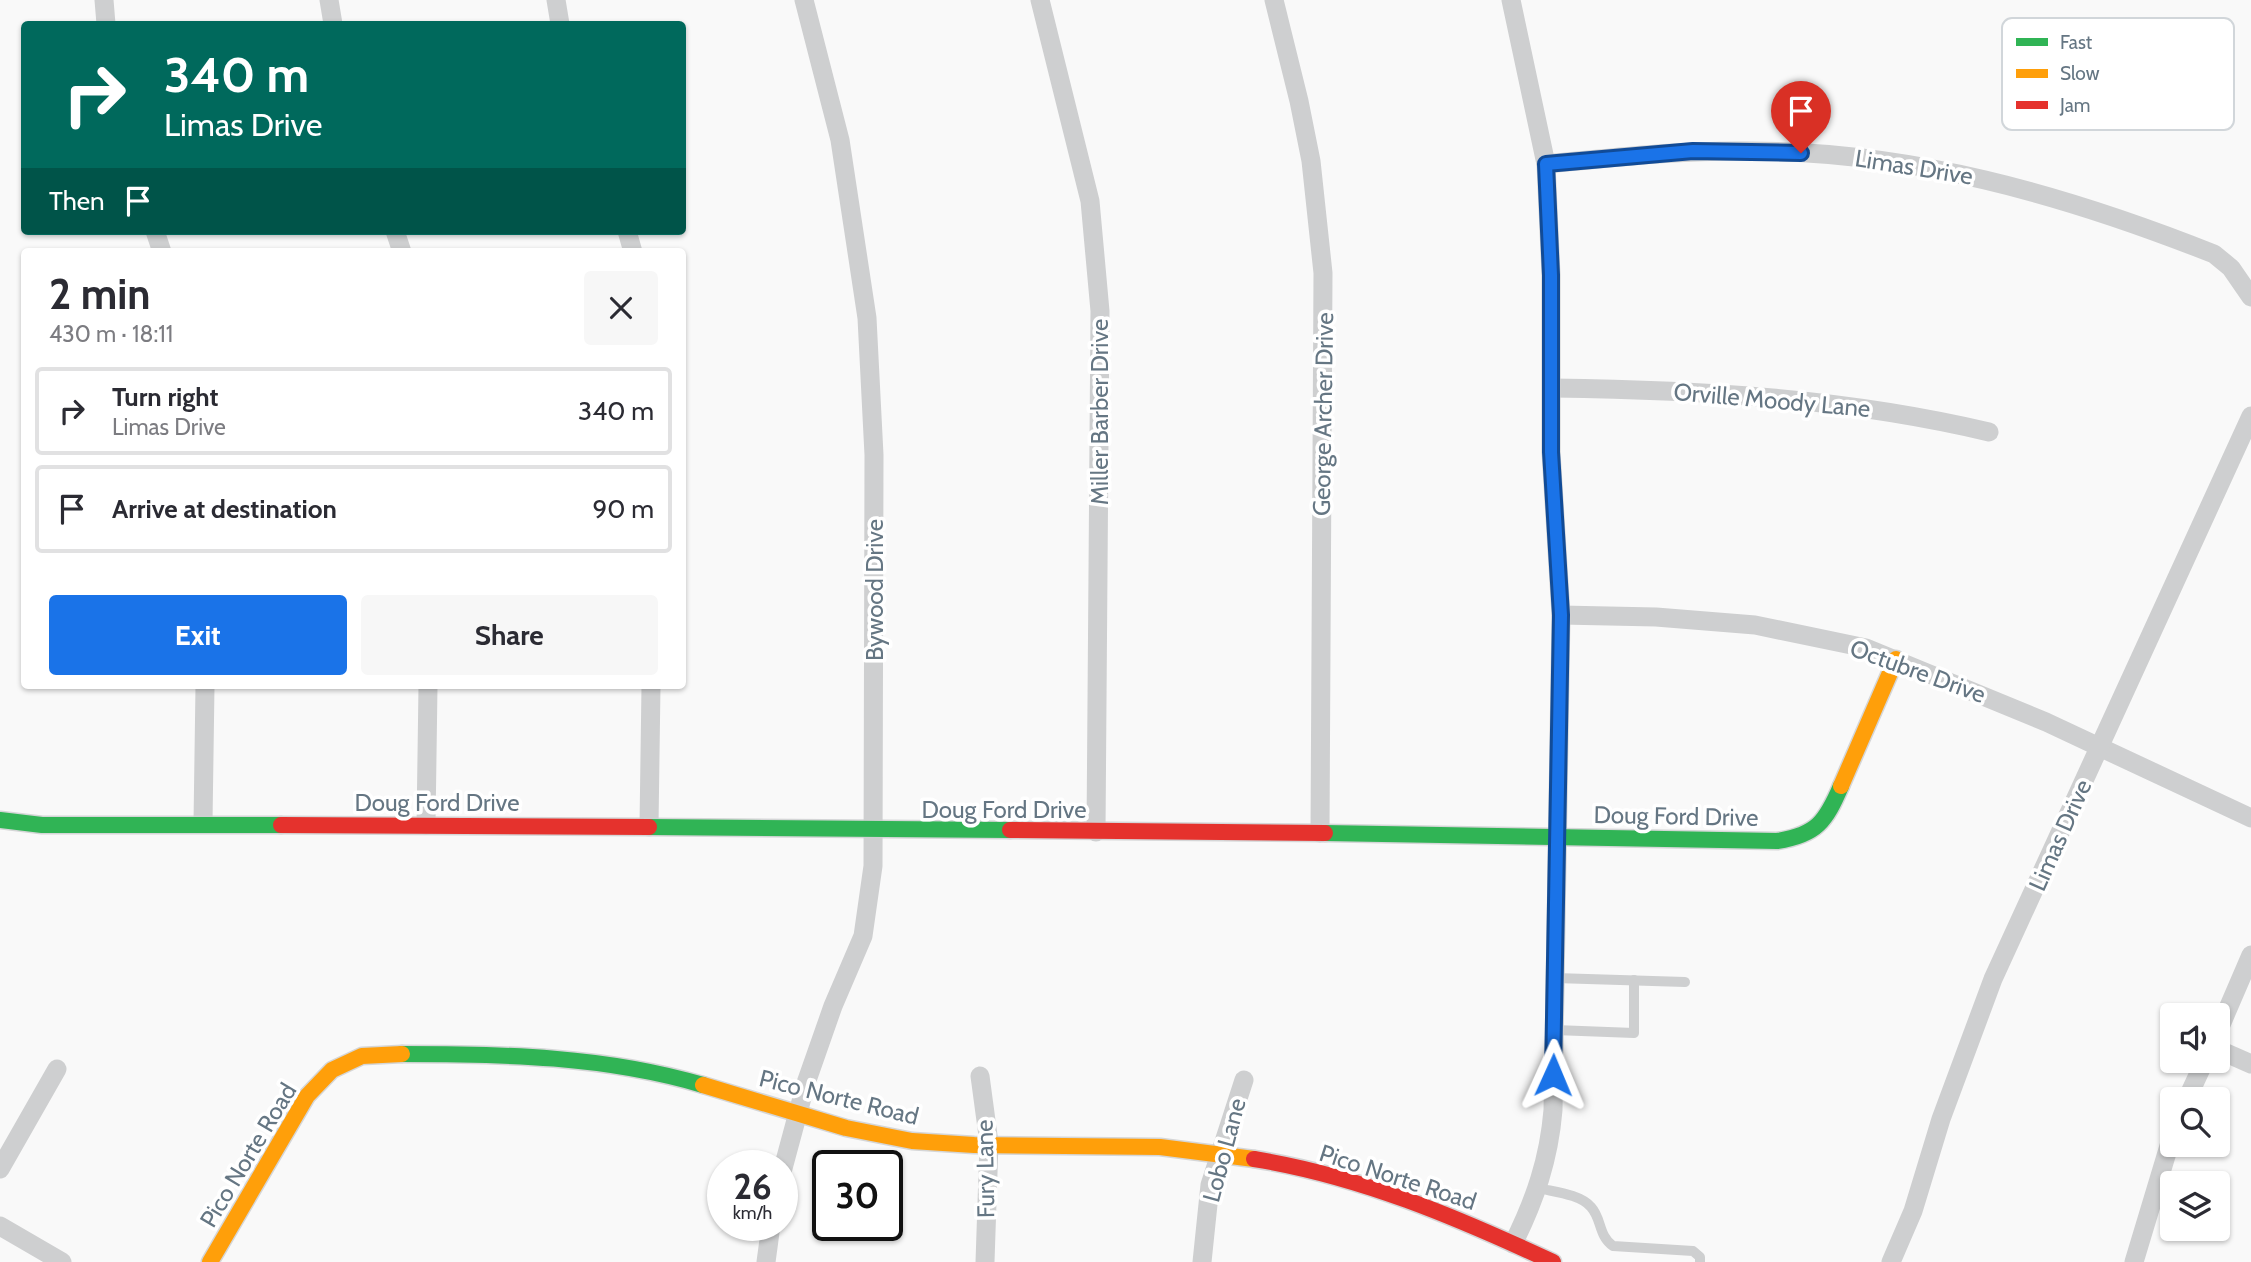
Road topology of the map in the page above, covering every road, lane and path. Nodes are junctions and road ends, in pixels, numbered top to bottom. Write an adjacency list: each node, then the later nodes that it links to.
1 (104, 0): 8 (street)
2 (329, 0): 9 (street)
3 (556, 0): 10 (street)
4 (804, 0): 27 (street, Bywood Drive)
5 (1040, 0): 28 (street, Miller Barber Drive)
6 (1274, 0): 29 (street, George Archer Drive)
7 (1511, 0): 11 (street)
8 (106, 21)
9 (332, 21)
10 (560, 21)
11 (1546, 164): 12 (street, Limas Drive); 13 (street)
12 (2251, 297)
13 (1552, 388): 15 (street, Orville Moody Lane); 16 (street)
14 (2251, 416): 21 (street, Limas Drive)
15 (1989, 432)
16 (1561, 615): 17 (street, Octubre Drive); 30 (street)
17 (1896, 659): 21 (street, Octubre Drive); 30 (street, Doug Ford Drive)
18 (205, 689): 24 (street)
19 (428, 689): 25 (street)
20 (651, 689): 26 (street)
21 (2099, 747): 22 (street, Octubre Drive); 59 (street, Limas Drive)
22 (2251, 818)
23 (0, 820): 24 (street, Doug Ford Drive)
24 (204, 823): 25 (street, Doug Ford Drive)
25 (426, 825): 26 (street, Doug Ford Drive)
26 (649, 826): 27 (street, Doug Ford Drive)
27 (873, 831): 28 (street, Doug Ford Drive); 42 (street, Bywood Drive)
28 (1096, 832): 29 (street, Doug Ford Drive)
29 (1320, 833): 30 (street, Doug Ford Drive)
30 (1556, 835): 32 (street)
31 (2251, 955): 35 (street)
32 (1554, 978): 33 (lane); 36 (street)
33 (1634, 980): 34 (lane); 36 (lane)
34 (1685, 982)
35 (2230, 1004)
36 (1555, 1030): 48 (street)
37 (2230, 1055): 38 (street)
38 (2251, 1064)
39 (57, 1069): 47 (street)
40 (980, 1076): 43 (street, Fury Lane)
41 (1244, 1080): 45 (street, Lobo Lane)
42 (799, 1115): 43 (street, Pico Norte Road); 44 (street, Bywood Drive); 53 (street, Pico Norte Road)
43 (989, 1143): 45 (street, Pico Norte Road); 55 (street, Fury Lane)
44 (789, 1150)
45 (1221, 1153): 51 (street, Pico Norte Road); 56 (street, Lobo Lane)
46 (2166, 1157): 60 (street)
47 (0, 1169)
48 (1538, 1188): 51 (street); 58 (lane)
49 (0, 1226): 52 (street)
50 (769, 1241): 54 (street)
51 (1513, 1244): 57 (street, Pico Norte Road)
52 (62, 1262)
53 (209, 1262)
54 (766, 1262)
55 (985, 1262)
56 (1202, 1262)
57 (1553, 1262)
58 (1700, 1262)
59 (1891, 1262)
60 (2134, 1262)

